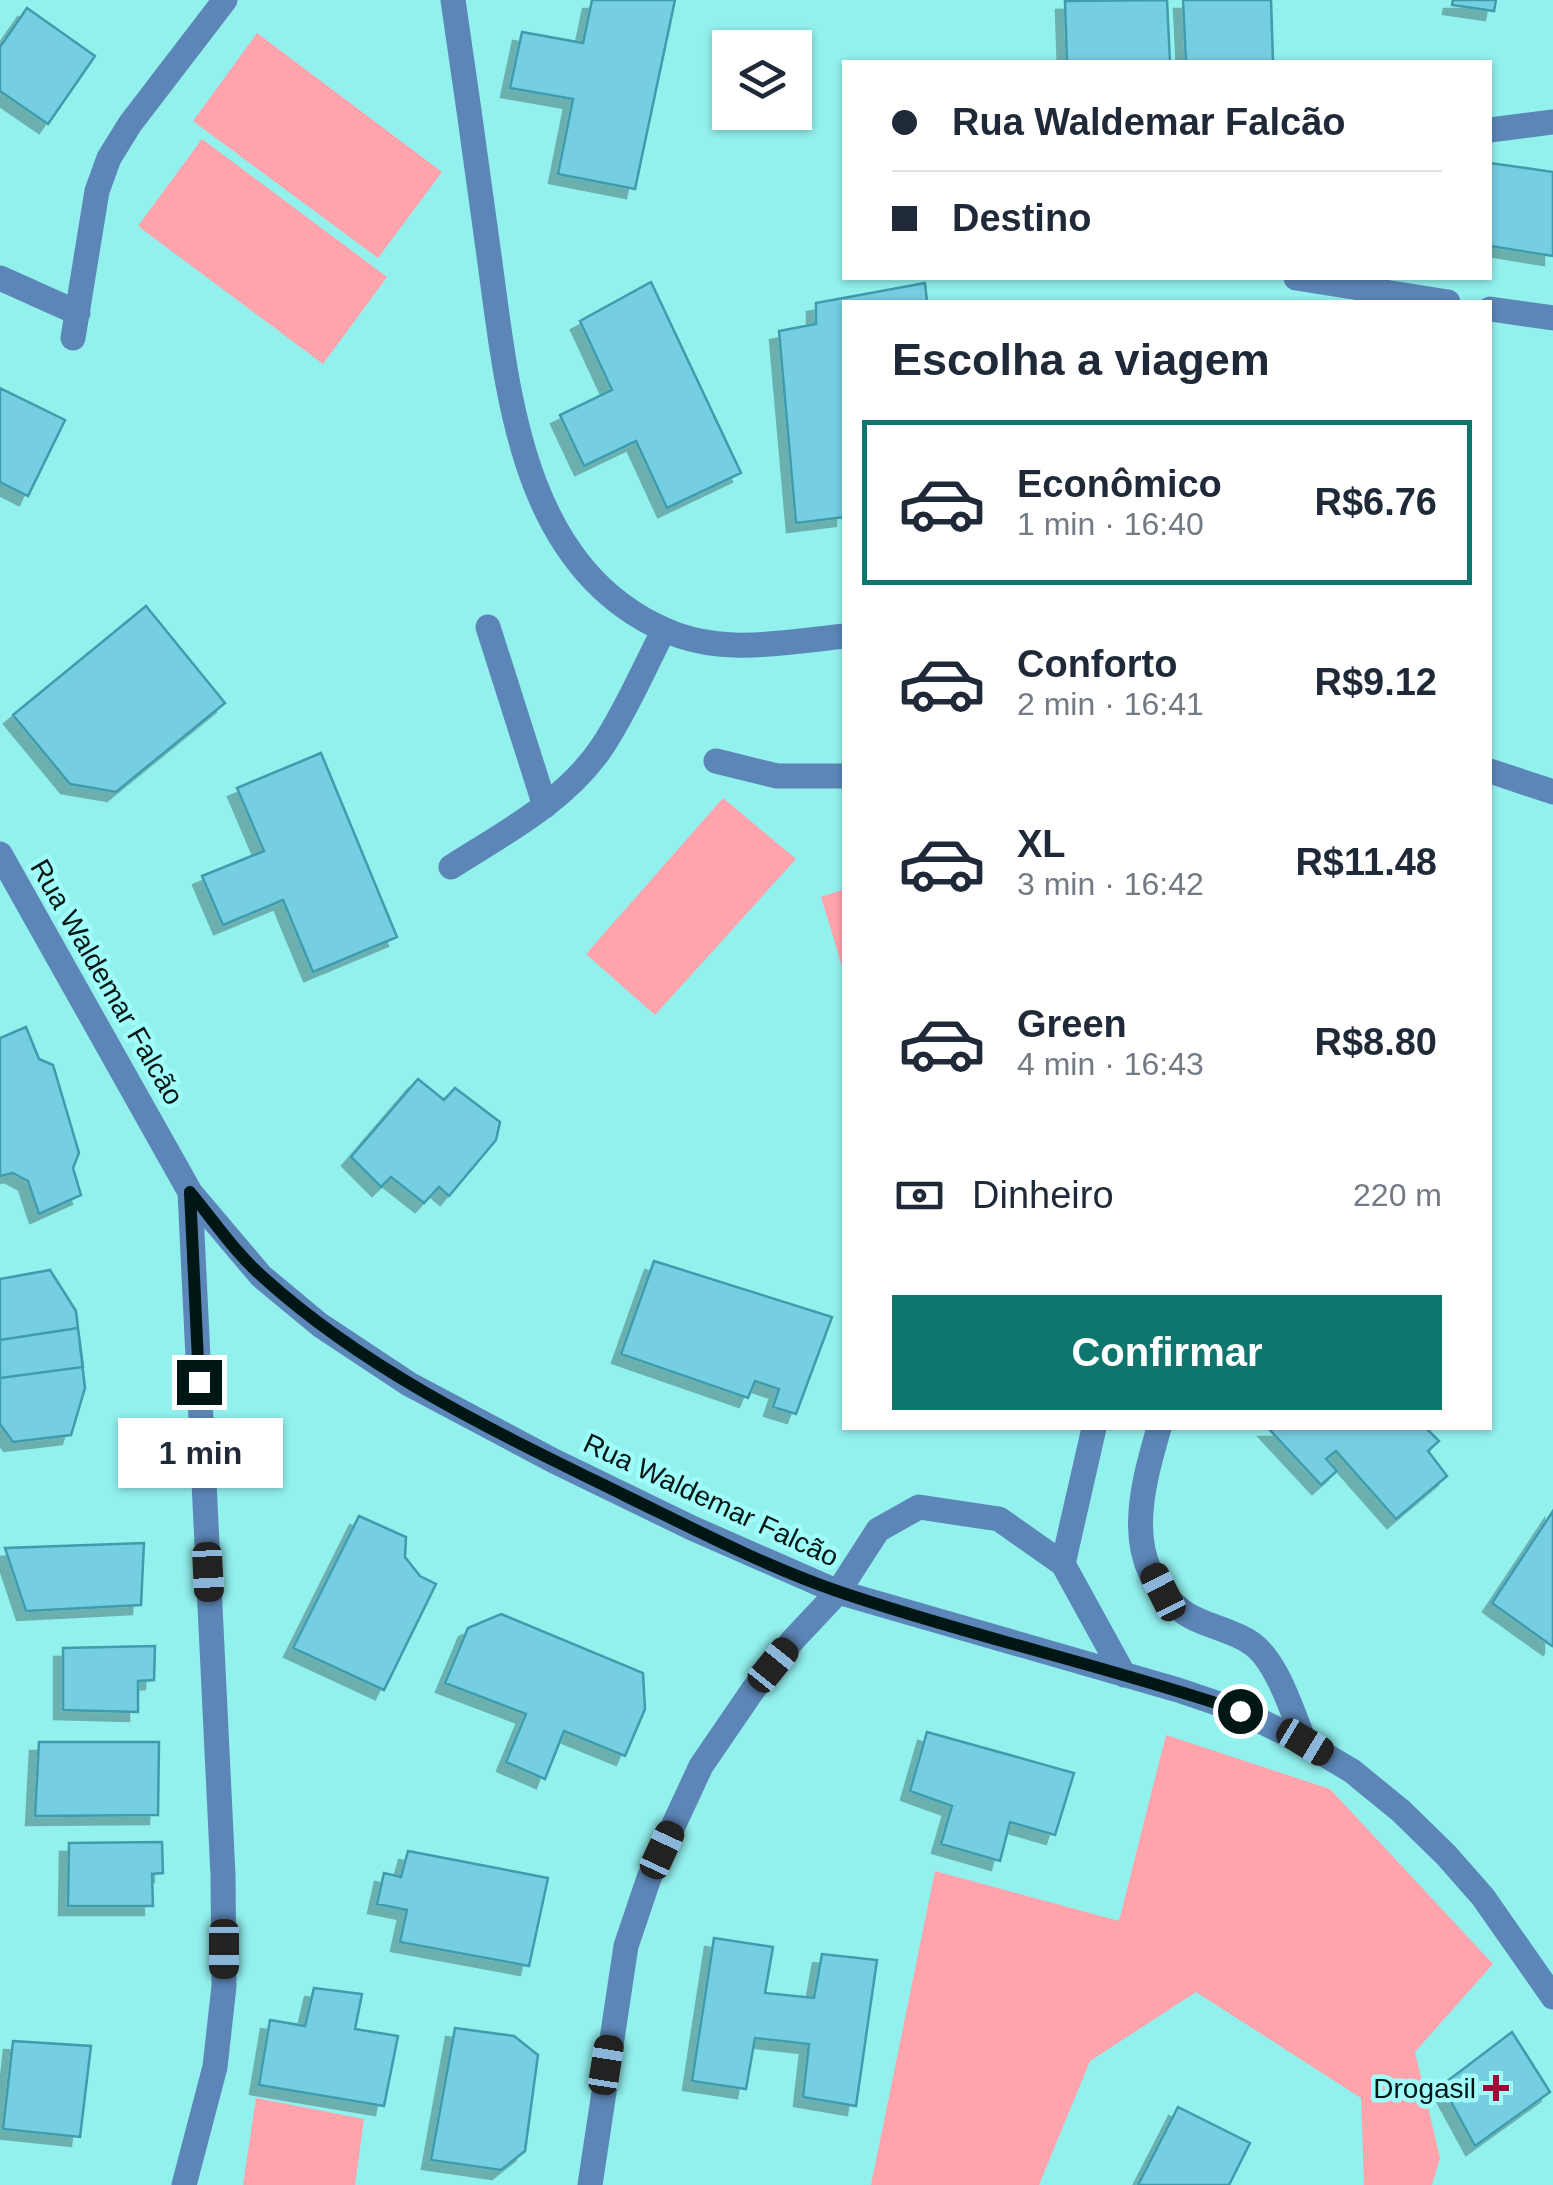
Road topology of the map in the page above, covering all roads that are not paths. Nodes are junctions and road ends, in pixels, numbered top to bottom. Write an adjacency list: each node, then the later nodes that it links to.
1 (225, 0): 5 (street)
2 (453, 0): 11 (street)
3 (1553, 122): 4 (street)
4 (1492, 130)
5 (0, 278)
6 (1309, 280): 7 (street)
7 (1435, 300)
8 (1492, 309): 9 (street)
9 (1553, 318)
10 (488, 626): 17 (street)
11 (664, 630): 12 (street); 17 (street)
12 (842, 636)
13 (716, 761): 15 (street)
14 (1492, 772): 16 (street)
15 (842, 776)
16 (1553, 792)
17 (545, 806): 19 (street)
18 (0, 854): 20 (street, Rua Waldemar Falcão)
19 (452, 867)
20 (190, 1192): 24 (street, Rua Waldemar Falcão); 28 (street)
21 (1094, 1430): 23 (street)
22 (1158, 1430): 26 (street)
23 (1064, 1564): 24 (street); 25 (street)
24 (838, 1592): 25 (street, Rua Waldemar Falcão); 29 (street)
25 (1124, 1675): 26 (street, Rua Waldemar Falcão)
26 (1305, 1742): 27 (street, Rua Waldemar Falcão)
27 (1553, 1997)
28 (184, 2185)
29 (590, 2185)

